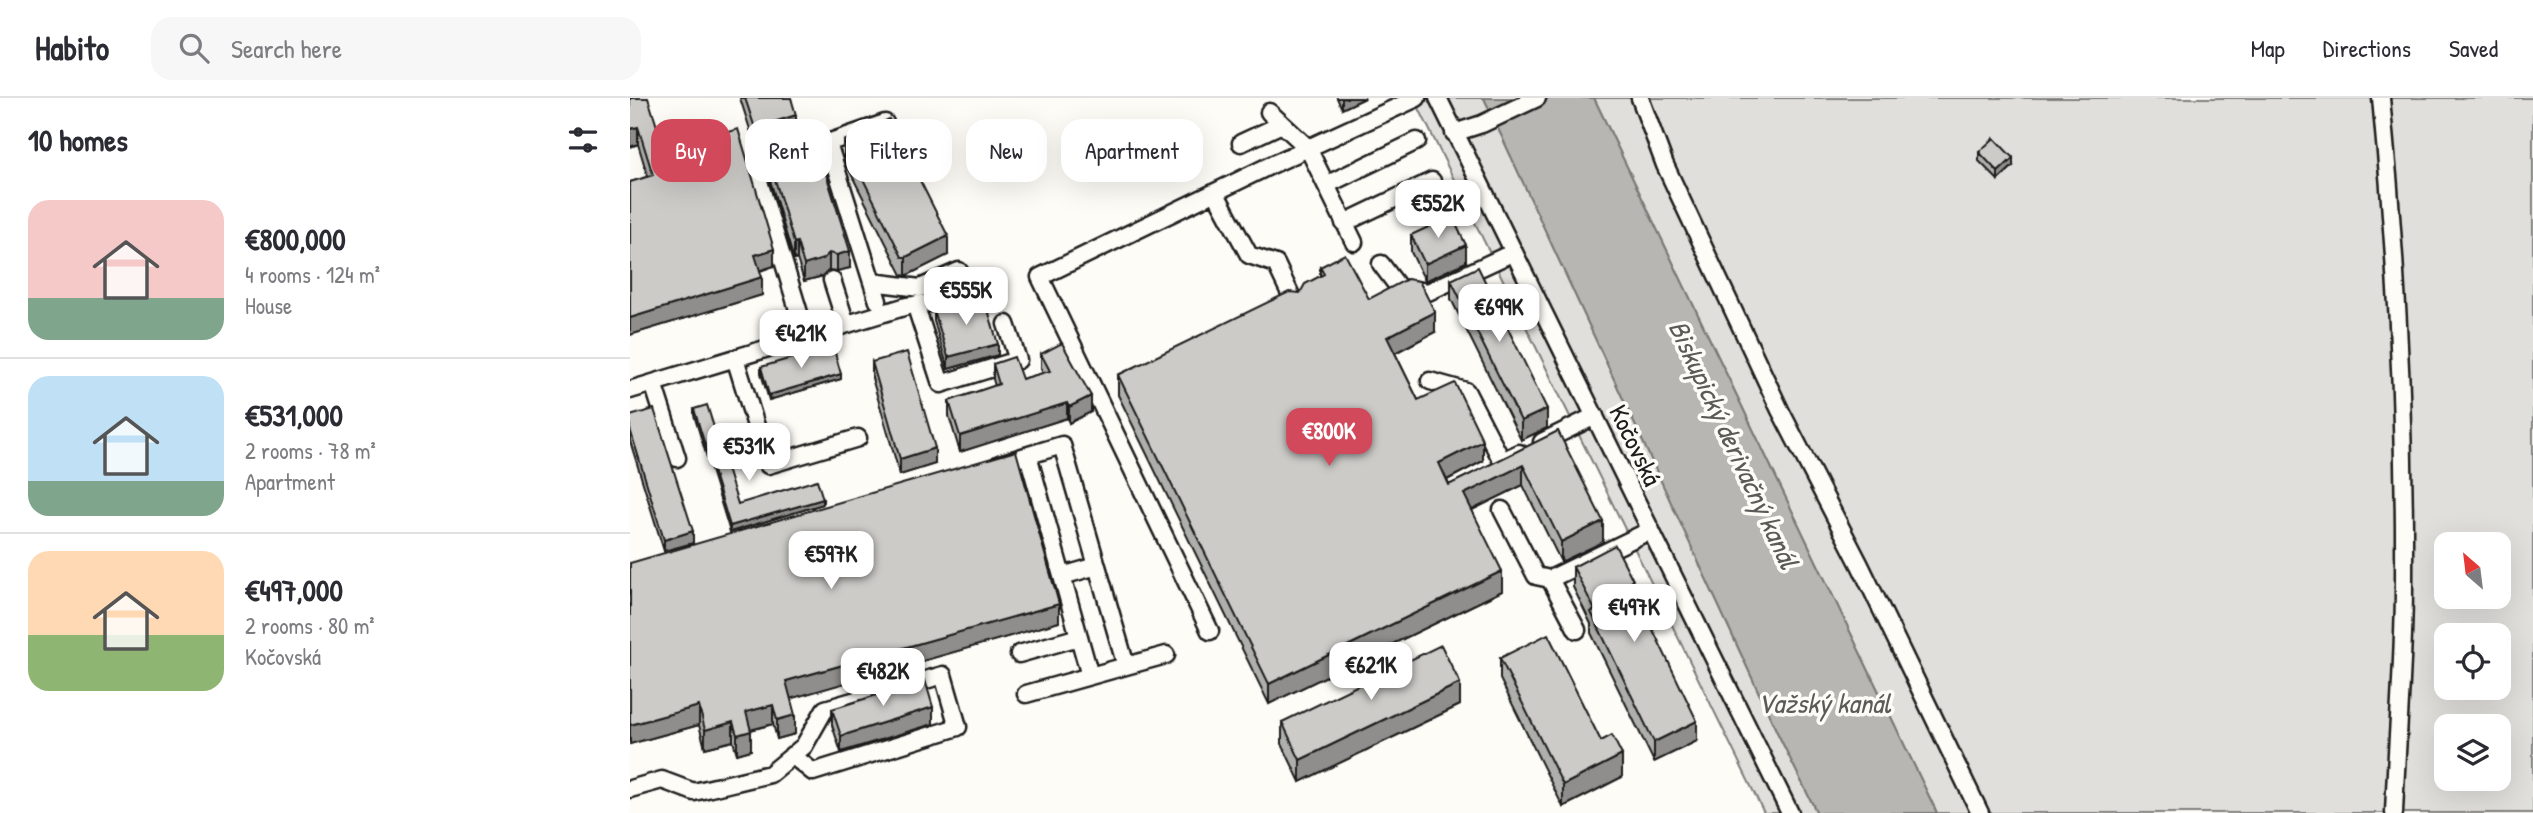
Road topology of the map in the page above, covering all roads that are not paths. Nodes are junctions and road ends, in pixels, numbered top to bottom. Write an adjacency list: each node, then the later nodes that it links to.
1 (1417, 98): 11 (street)
2 (1438, 98): 8 (street, Kočovská)
3 (1537, 98): 8 (street)
4 (1640, 98): 56 (street)
5 (2381, 98): 57 (street)
6 (1269, 112): 7 (street)
7 (1282, 124): 10 (street); 11 (street)
8 (1454, 133): 19 (street, Kočovská)
9 (1417, 141): 15 (street)
10 (1241, 143)
11 (1308, 148): 15 (street); 16 (street)
12 (832, 156): 23 (street)
13 (1432, 181): 17 (street)
14 (759, 182): 30 (street)
15 (1326, 185): 17 (street)
16 (1215, 192): 27 (street); 46 (street)
17 (1344, 223): 18 (street)
18 (1354, 242)
19 (1514, 252): 20 (street); 35 (street, Kočovská)
20 (1381, 264)
21 (959, 271): 23 (street)
22 (832, 280): 28 (street)
23 (872, 282): 25 (street)
24 (997, 294): 26 (street)
25 (878, 301)
26 (917, 304): 28 (street); 29 (street)
27 (1295, 304)
28 (846, 324): 30 (street)
29 (1006, 324)
30 (806, 336): 31 (street)
31 (735, 358): 33 (street); 36 (street)
32 (1430, 382): 35 (street)
33 (653, 383): 34 (street); 38 (street)
34 (630, 390)
35 (1595, 416): 41 (street, Kočovská)
36 (858, 438)
37 (1028, 456): 39 (street); 42 (street); 43 (street)
38 (677, 458)
39 (981, 470)
40 (1502, 510): 44 (street)
41 (1651, 530): 44 (street); 55 (street, Kočovská)
42 (1097, 566): 43 (street); 50 (street)
43 (1062, 576): 47 (street)
44 (1550, 579): 45 (street)
45 (1577, 630)
46 (1210, 631)
47 (1079, 637): 48 (street); 51 (street)
48 (1019, 654)
49 (1166, 655): 50 (street)
50 (1126, 666): 51 (street)
51 (1090, 676): 52 (street)
52 (1026, 694)
53 (792, 755): 53 (street); 54 (street)
54 (630, 789)
55 (1788, 812)
56 (1980, 813)
57 (2394, 813)

